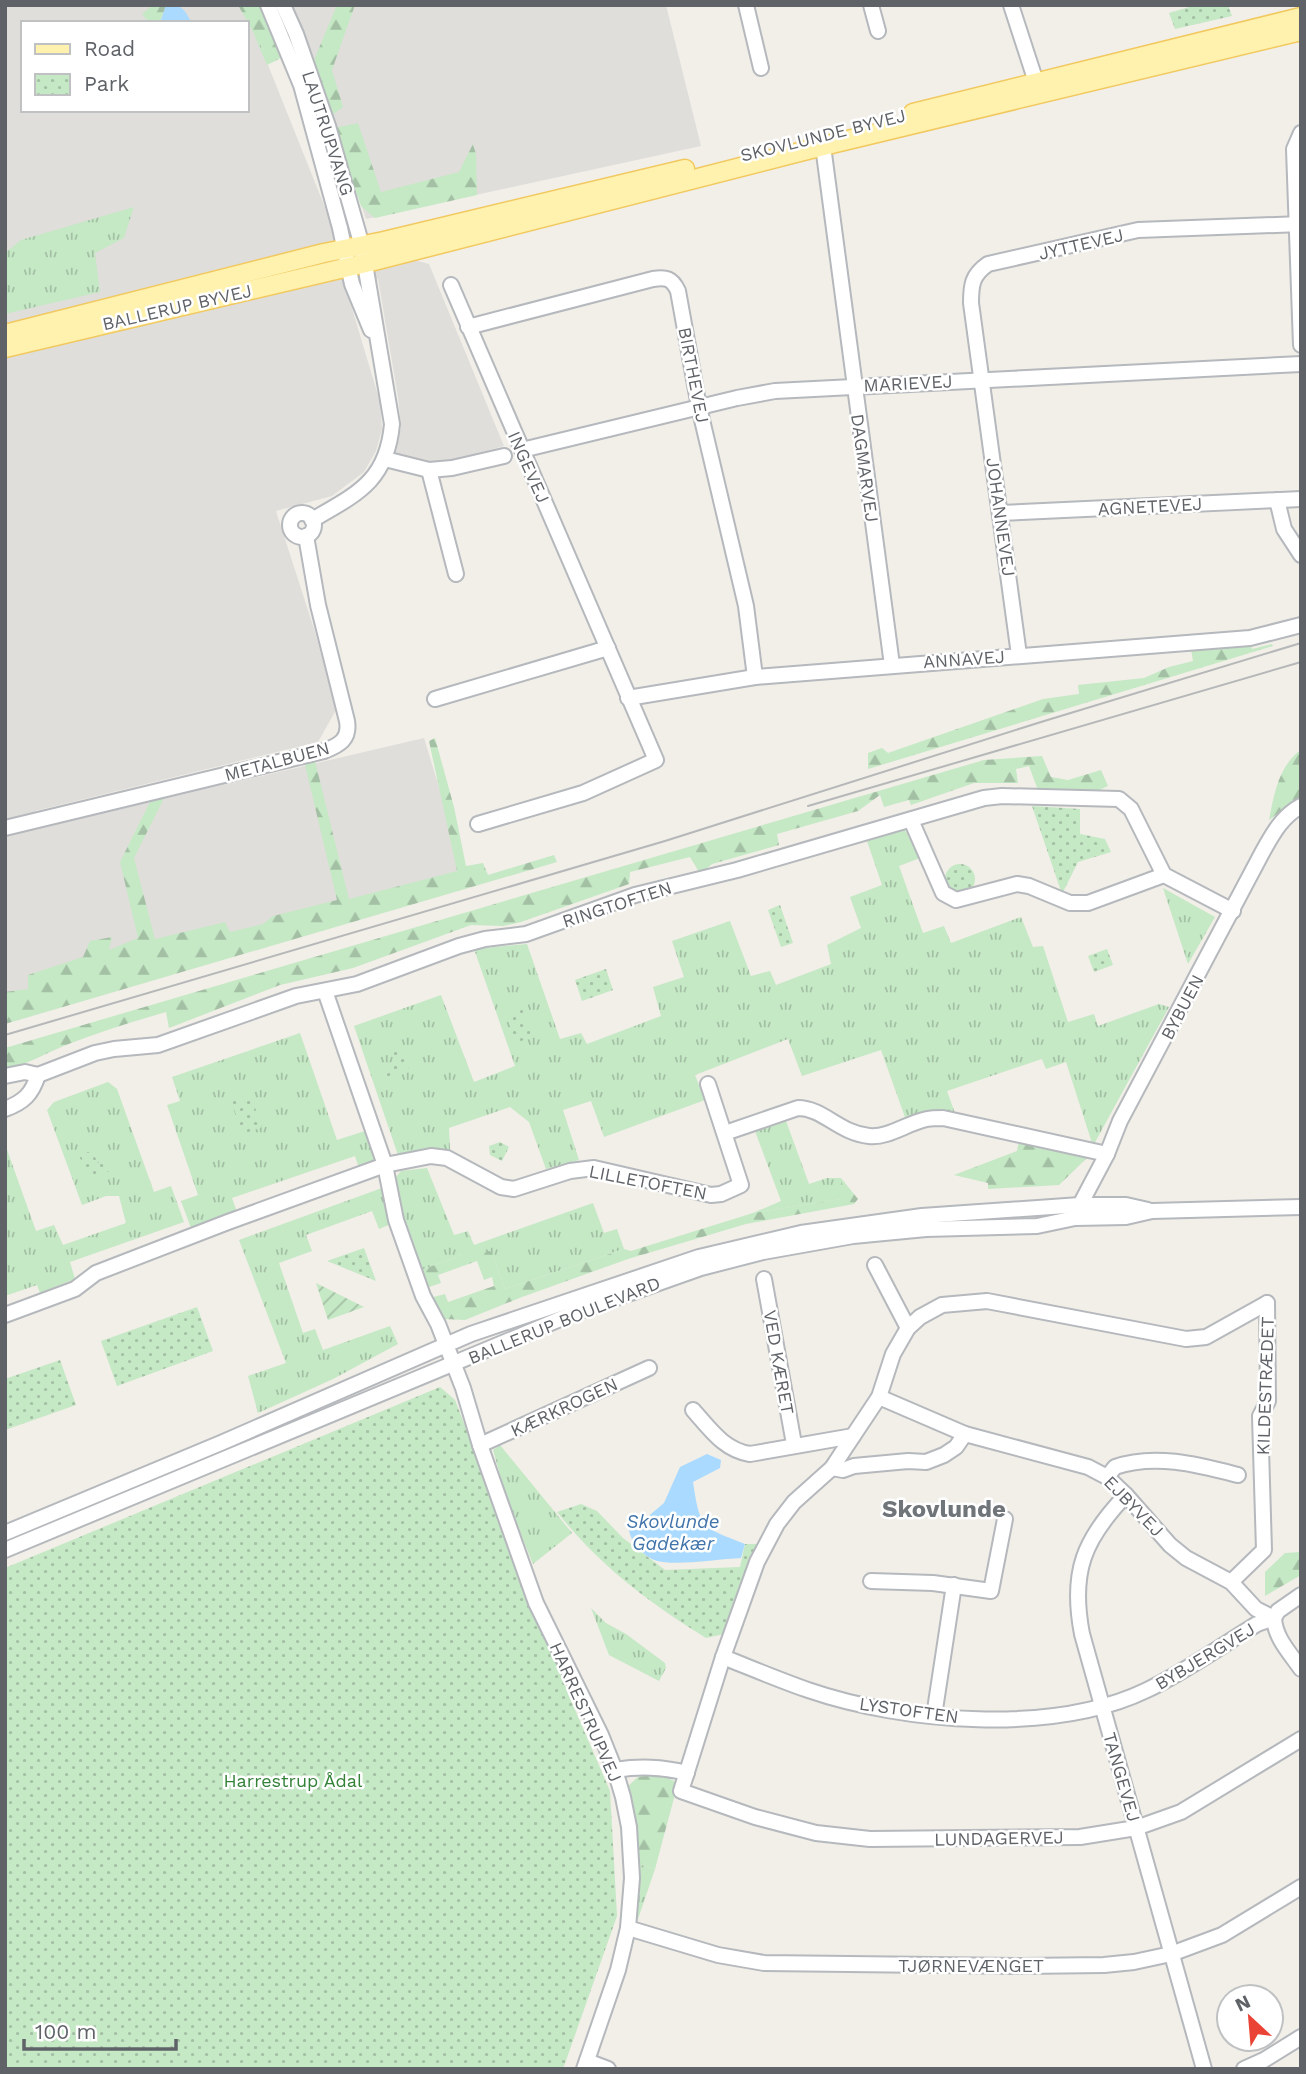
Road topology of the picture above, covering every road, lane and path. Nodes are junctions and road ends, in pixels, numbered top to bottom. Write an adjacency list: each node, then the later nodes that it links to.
1 (268, 5): 14 (street, LAUTRUPVANG)
2 (283, 5): 14 (street, LAUTRUPVANG)
3 (746, 5): 9 (street)
4 (871, 5): 7 (street)
5 (1011, 5): 10 (street)
6 (1301, 17): 10 (main road, SKOVLUNDE BYVEJ)
7 (878, 31)
8 (1301, 31): 12 (main road, SKOVLUNDE BYVEJ)
9 (761, 68)
10 (1036, 82): 14 (main road, SKOVLUNDE BYVEJ)
11 (1301, 133): 13 (street)
12 (823, 146): 14 (main road, SKOVLUNDE BYVEJ); 22 (street, DAGMARVEJ)
13 (1299, 224): 18 (street); 21 (street, JYTTEVEJ)
14 (355, 256): 17 (main road, BALLERUP BYVEJ); 19 (main road, BALLERUP BYVEJ); 26 (street)
15 (451, 285): 16 (street, INGEVEJ)
16 (468, 327): 23 (street, BIRTHEVEJ); 24 (street, INGEVEJ)
17 (5, 334)
18 (1301, 345)
19 (5, 348)
20 (1301, 364): 21 (street, MARIEVEJ)
21 (982, 379): 22 (street, MARIEVEJ); 30 (street, JOHANNEVEJ)
22 (854, 386): 23 (street, MARIEVEJ); 38 (street, DAGMARVEJ)
23 (699, 407): 24 (street, MARIEVEJ); 39 (street, BIRTHEVEJ)
24 (522, 450): 36 (street, INGEVEJ)
25 (504, 456): 27 (street)
26 (385, 459): 27 (street); 31 (street)
27 (429, 470): 34 (street)
28 (1301, 499): 29 (street, AGNETEVEJ)
29 (1277, 500): 30 (street, AGNETEVEJ); 33 (street)
30 (1000, 513): 37 (street, JOHANNEVEJ)
31 (312, 520): 32 (street); 32 (street)
32 (306, 536): 45 (street, METALBUEN)
33 (1301, 555)
34 (456, 574)
35 (1301, 625): 37 (street, ANNAVEJ)
36 (608, 648): 40 (street, INGEVEJ); 41 (street)
37 (1019, 655): 38 (street, ANNAVEJ)
38 (892, 664): 39 (street, ANNAVEJ)
39 (755, 677): 40 (street, ANNAVEJ)
40 (628, 698): 44 (street, INGEVEJ)
41 (435, 699)
42 (1301, 806): 47 (street, BYBUEN)
43 (911, 820): 46 (street, RINGTOFTEN); 46 (street); 48 (street, RINGTOFTEN)
44 (478, 824)
45 (5, 828)
46 (1164, 875): 47 (street)
47 (1233, 911): 54 (street, BYBUEN)
48 (325, 991): 49 (street, RINGTOFTEN); 55 (street)
49 (38, 1075): 50 (street, RINGTOFTEN); 52 (street)
50 (5, 1076)
51 (708, 1084): 53 (street, LILLETOFTEN)
52 (5, 1109)
53 (725, 1133): 54 (street); 55 (street, LILLETOFTEN)
54 (1107, 1154): 57 (street, BYBUEN)
55 (385, 1165): 60 (street, LILLETOFTEN); 62 (street)
56 (1301, 1207): 57 (street, BALLERUP BOULEVARD)
57 (1080, 1211): 62 (street, BALLERUP BOULEVARD); 63 (street, BALLERUP BOULEVARD)
58 (876, 1265): 61 (street)
59 (764, 1279): 69 (street, VED KÆRET)
60 (5, 1315)
61 (908, 1328): 65 (street); 79 (street, KILDESTRÆDET)
62 (442, 1347): 63 (street, HARRESTRUPVEJ); 76 (street, BALLERUP BOULEVARD)
63 (449, 1366): 70 (street, HARRESTRUPVEJ); 77 (street, BALLERUP BOULEVARD)
64 (649, 1368): 70 (street, KÆRKROGEN)
65 (879, 1397): 67 (street, EJBYVEJ); 68 (street)
66 (693, 1410): 69 (street)
67 (965, 1434): 71 (street); 73 (street, EJBYVEJ)
68 (853, 1436): 69 (street); 71 (street)
69 (794, 1444)
70 (480, 1445): 88 (street, HARRESTRUPVEJ)
71 (832, 1468): 83 (street)
72 (1238, 1475): 73 (street)
73 (1107, 1477): 74 (street, EJBYVEJ)
74 (1126, 1495): 79 (street, EJBYVEJ); 85 (street, TANGEVEJ)
75 (1005, 1519): 80 (street)
76 (5, 1533)
77 (5, 1550)
78 (871, 1581): 80 (street)
79 (1231, 1582): 82 (street, EJBYVEJ)
80 (954, 1585): 86 (street)
81 (1301, 1595): 82 (street, BYBJERGVEJ)
82 (1274, 1618): 84 (street); 85 (street, BYBJERGVEJ)
83 (723, 1657): 86 (street, LYSTOFTEN); 89 (street)
84 (1301, 1669)
85 (1102, 1707): 86 (street, LYSTOFTEN); 90 (street, TANGEVEJ)
86 (934, 1716)
87 (1301, 1739): 90 (street, LUNDAGERVEJ)
88 (615, 1770): 89 (street); 92 (street, HARRESTRUPVEJ)
89 (687, 1773): 90 (street, LUNDAGERVEJ)
90 (1136, 1828): 93 (street, TANGEVEJ)
91 (1301, 1887): 93 (street, TJØRNEVÆNGET)
92 (628, 1928): 93 (street, TJØRNEVÆNGET); 95 (street, HARRESTRUPVEJ)
93 (1171, 1954): 97 (street, TANGEVEJ)
94 (1301, 2037): 98 (street)
95 (586, 2065): 96 (street)
96 (608, 2069)
97 (1204, 2069)
98 (1244, 2069)

